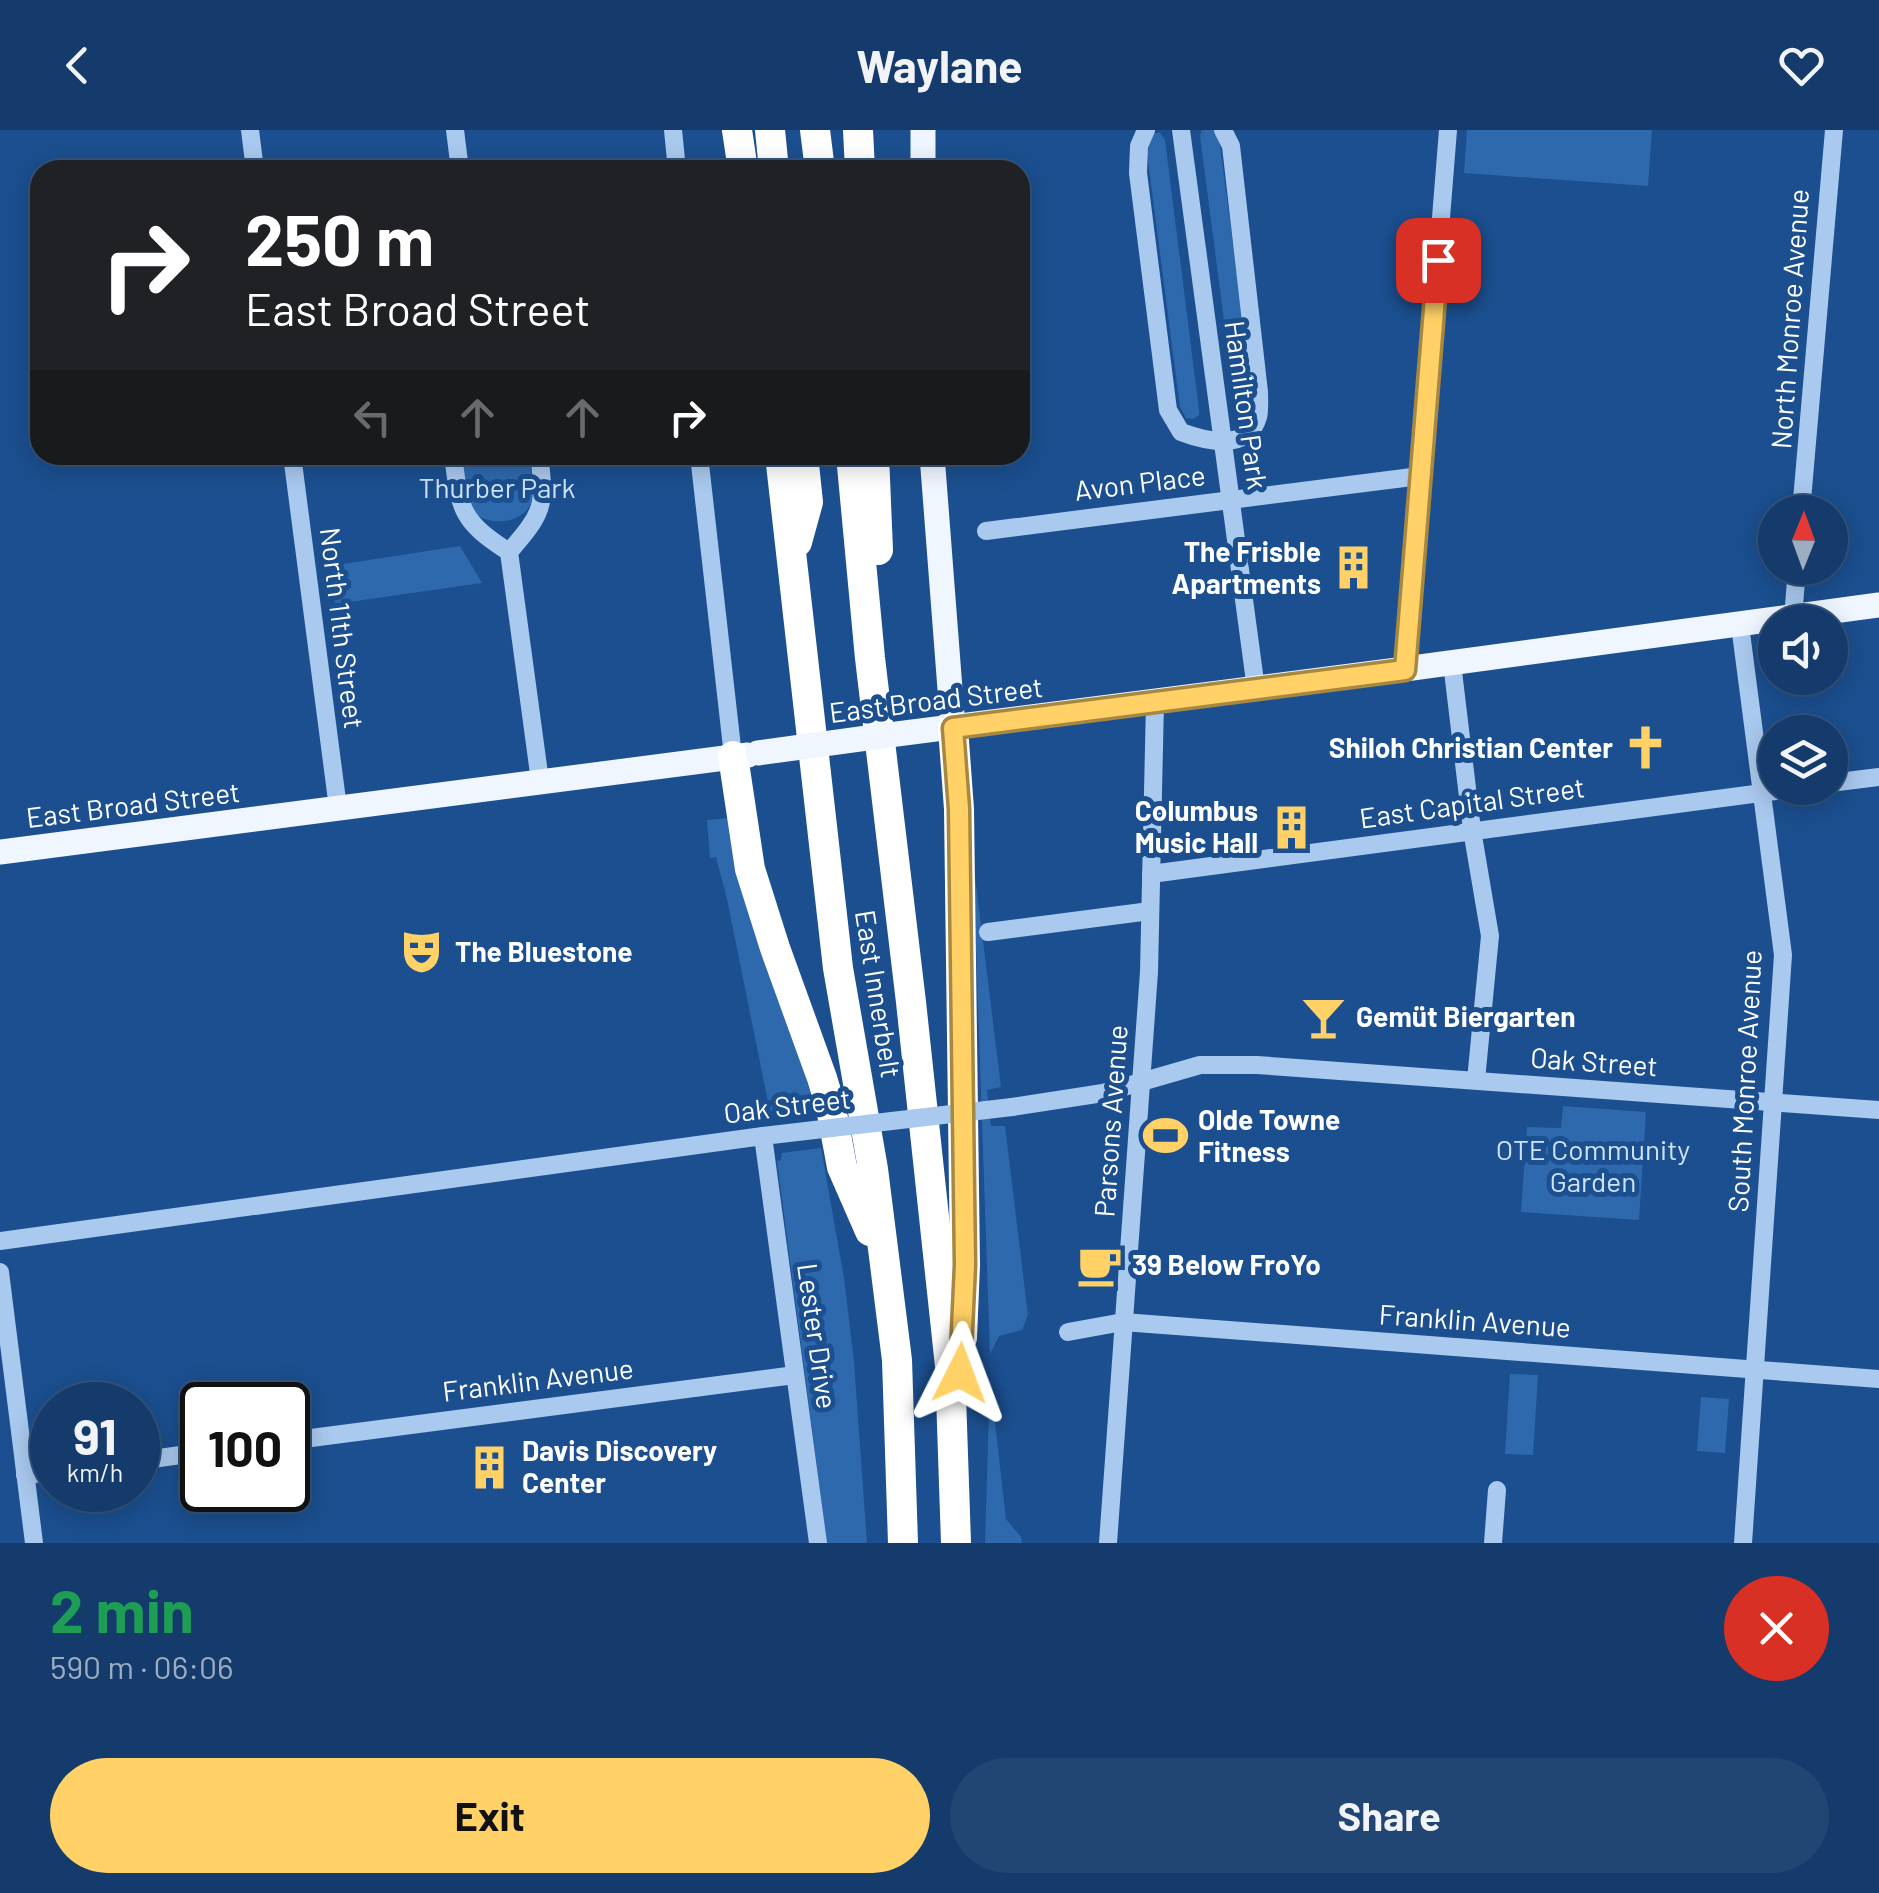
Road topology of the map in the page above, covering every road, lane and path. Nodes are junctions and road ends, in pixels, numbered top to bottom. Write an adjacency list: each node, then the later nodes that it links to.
1 (250, 130): 14 (street)
2 (454, 130): 15 (street)
3 (673, 130): 16 (street)
4 (737, 130): 17 (highway)
5 (770, 130): 18 (highway)
6 (815, 130): 19 (highway)
7 (858, 130): 20 (highway)
8 (923, 130): 21 (main road)
9 (1146, 130): 22 (street)
10 (1180, 130): 22 (street, Hamilton Park)
11 (1223, 130): 22 (street)
12 (1448, 130): 32 (street)
13 (1834, 130): 33 (street, North Monroe Avenue)
14 (254, 160)
15 (458, 160)
16 (676, 160)
17 (742, 160)
18 (773, 160)
19 (819, 160)
20 (860, 160)
21 (923, 160)
22 (1223, 443): 34 (street, Hamilton Park)
23 (293, 465): 55 (street, North 11th Street)
24 (455, 465): 36 (street)
25 (540, 465): 36 (street)
26 (702, 465): 48 (street)
27 (781, 465): 37 (highway, East Innerbelt)
28 (804, 465): 37 (highway)
29 (852, 465): 42 (highway)
30 (874, 465): 42 (highway)
31 (932, 465): 47 (main road)
32 (1420, 476): 34 (street, Avon Place); 44 (street)
33 (1802, 495)
34 (1232, 500): 35 (street, Avon Place); 45 (street, Hamilton Park)
35 (986, 531)
36 (510, 552): 52 (street)
37 (792, 560): 67 (highway, East Innerbelt)
38 (1879, 605): 39 (main road, East Broad Street)
39 (1848, 610)
40 (1758, 623): 41 (main road, East Broad Street)
41 (1740, 625): 43 (main road, East Broad Street); 49 (street, South Monroe Avenue)
42 (870, 658): 77 (highway)
43 (1452, 663): 44 (main road, East Broad Street); 56 (street)
44 (1405, 670): 45 (main road, East Broad Street)
45 (1256, 689): 46 (main road, East Broad Street)
46 (1155, 702): 47 (main road, East Broad Street); 58 (street, Parsons Avenue)
47 (942, 729): 48 (main road, East Broad Street, bridge); 77 (highway)
48 (745, 755): 52 (main road, East Broad Street); 67 (highway)
49 (1758, 762)
50 (1879, 776): 51 (street)
51 (1848, 780)
52 (540, 781): 55 (main road, East Broad Street)
53 (1758, 793): 56 (street, East Capital Street)
54 (1764, 805): 63 (street, South Monroe Avenue)
55 (338, 808): 57 (main road, East Broad Street)
56 (1472, 830): 58 (street, East Capital Street); 61 (street)
57 (0, 852)
58 (1151, 874): 59 (street, Parsons Avenue)
59 (1150, 911): 60 (street); 62 (street, Parsons Avenue)
60 (988, 932)
61 (1476, 1080): 62 (street, Oak Street); 63 (street, Oak Street)
62 (1142, 1081): 65 (street, Oak Street, bridge); 69 (street, Parsons Avenue)
63 (1773, 1102): 64 (street, Oak Street); 71 (street, South Monroe Avenue)
64 (1879, 1110)
65 (763, 1136): 66 (street, Oak Street); 72 (street, Lester Drive)
66 (0, 1241)
67 (884, 1261): 81 (highway, East Innerbelt)
68 (0, 1272): 75 (street)
69 (1123, 1322): 70 (street, Franklin Avenue); 71 (street, Franklin Avenue); 83 (street, Parsons Avenue)
70 (1068, 1332)
71 (1756, 1369): 73 (street, Franklin Avenue); 85 (street, South Monroe Avenue)
72 (795, 1374): 74 (street, Franklin Avenue); 80 (street, Lester Drive)
73 (1879, 1378)
74 (310, 1438)
75 (26, 1475): 76 (street); 79 (street)
76 (30, 1475)
77 (955, 1480): 82 (highway)
78 (1496, 1490): 84 (street)
79 (34, 1543)
80 (818, 1543)
81 (903, 1543)
82 (956, 1543)
83 (1108, 1543)
84 (1493, 1543)
85 (1743, 1543)

